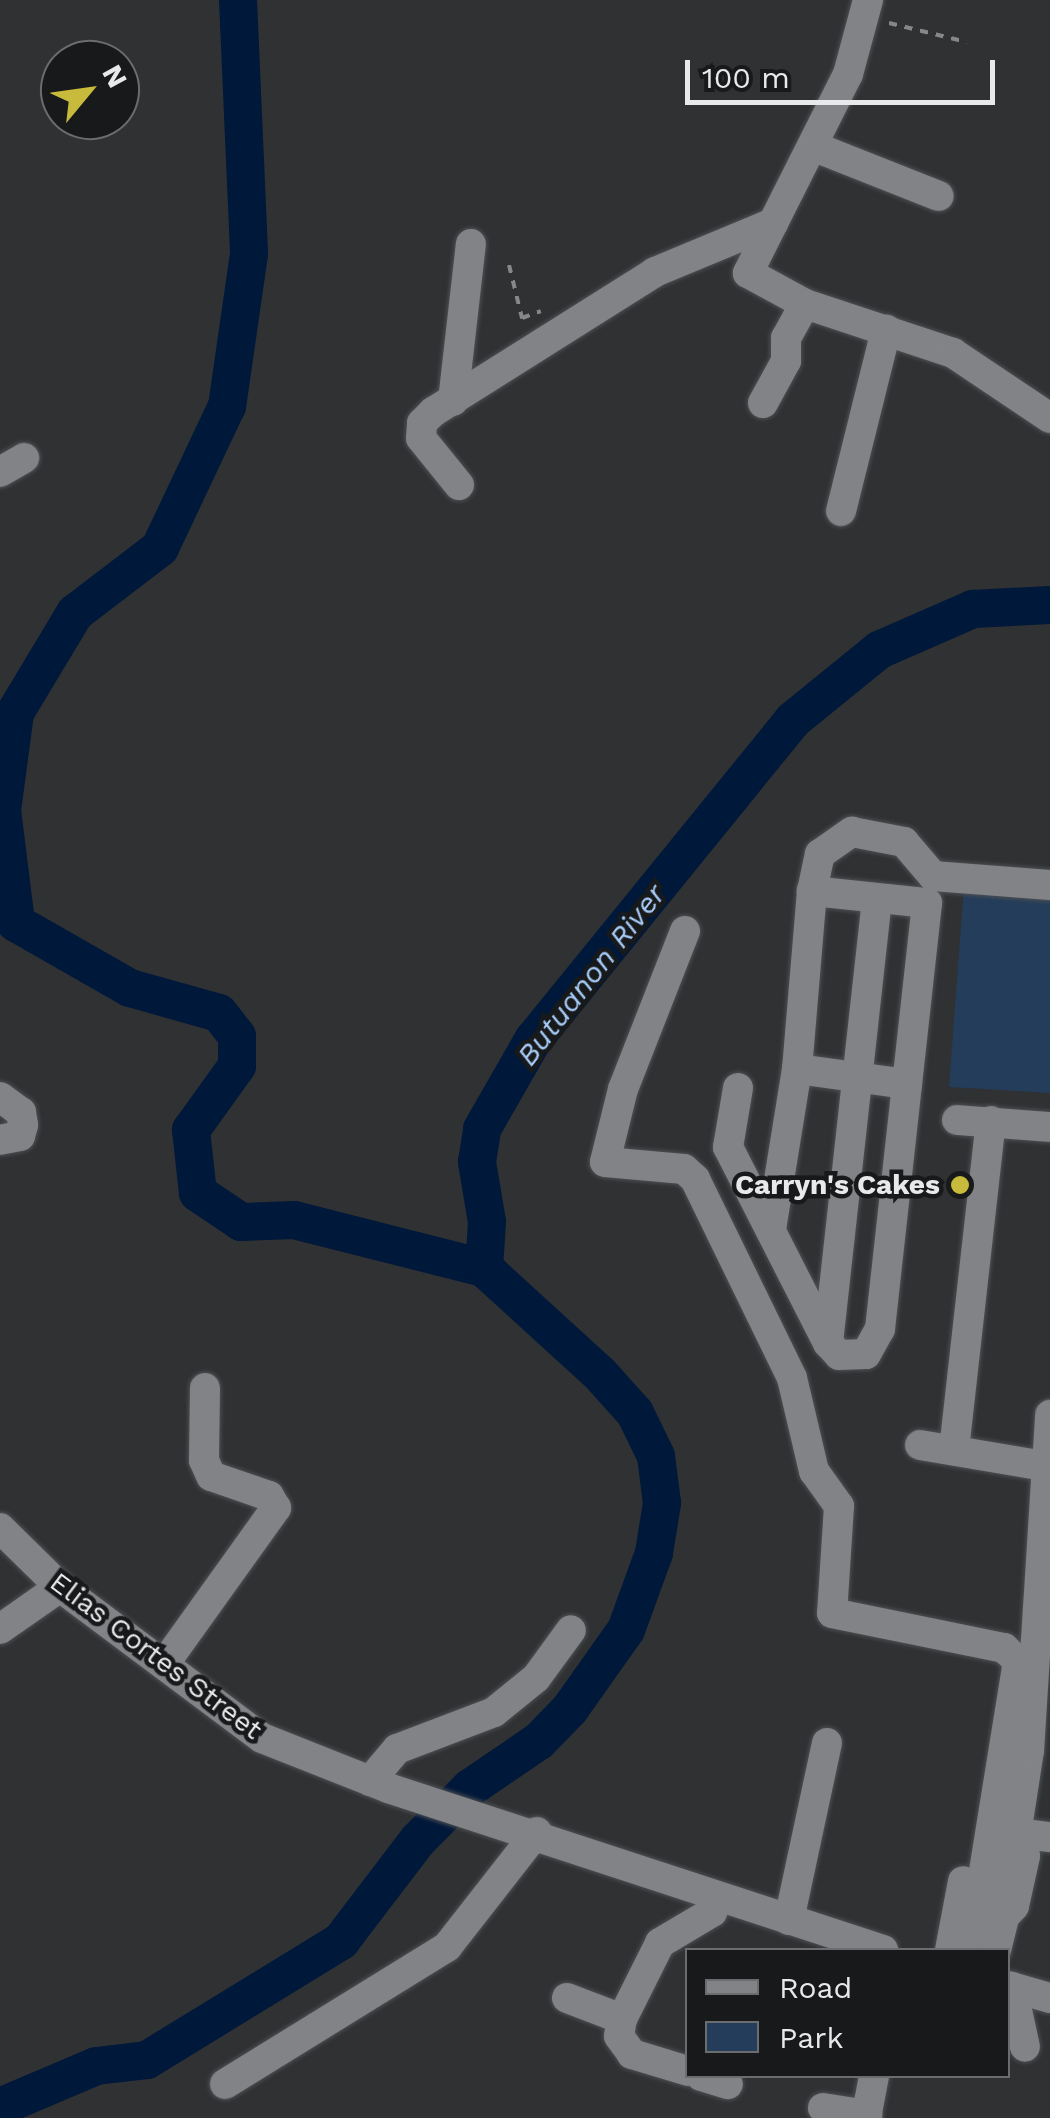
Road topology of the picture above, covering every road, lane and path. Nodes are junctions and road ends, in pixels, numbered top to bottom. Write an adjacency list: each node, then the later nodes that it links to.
1 (874, 10): 2 (path); 3 (street)
2 (967, 42)
3 (815, 147): 4 (street); 5 (street)
4 (938, 196)
5 (773, 224): 8 (street); 11 (street)
6 (470, 244): 11 (street)
7 (509, 265): 9 (path)
8 (805, 304): 10 (street); 12 (street)
9 (555, 307)
10 (886, 330): 13 (street); 15 (street)
11 (453, 401): 14 (street)
12 (763, 403)
13 (1050, 418)
14 (459, 485)
15 (842, 511)
16 (1050, 885): 17 (street)
17 (930, 890): 18 (street); 19 (street); 23 (street)
18 (812, 892): 19 (street); 21 (street)
19 (877, 899): 22 (street)
20 (684, 931): 55 (street)
21 (797, 1069): 22 (street); 30 (street)
22 (858, 1076): 23 (street); 31 (street)
23 (907, 1084): 31 (street)
24 (738, 1088): 30 (street)
25 (0, 1096): 29 (street)
26 (957, 1120): 27 (street)
27 (991, 1121): 28 (street); 35 (street)
28 (1050, 1127)
29 (0, 1140)
30 (771, 1230): 31 (street)
31 (828, 1343)
32 (205, 1388): 42 (street)
33 (1050, 1415): 36 (street)
34 (920, 1445): 35 (street)
35 (954, 1450): 36 (street)
36 (1048, 1466): 38 (street)
37 (0, 1528): 39 (street, Elias Cortes Street)
38 (1046, 1581): 43 (street)
39 (60, 1587): 40 (street); 42 (street, Elias Cortes Street)
40 (0, 1629)
41 (571, 1630): 46 (street)
42 (165, 1663): 46 (street, Elias Cortes Street)
43 (1043, 1669): 45 (street)
44 (827, 1743): 52 (street)
45 (1040, 1752): 48 (street)
46 (379, 1784): 47 (street, Elias Cortes Street)
47 (537, 1832): 51 (street, Elias Cortes Street); 64 (street)
48 (1015, 1837): 49 (street); 56 (street)
49 (1050, 1837)
50 (963, 1881): 54 (street)
51 (717, 1897): 52 (street, Elias Cortes Street); 60 (street)
52 (789, 1920): 53 (street, Elias Cortes Street)
53 (877, 1948)
54 (950, 1948)
55 (970, 1948)
56 (996, 1948)
57 (1010, 1987): 59 (street); 61 (street)
58 (567, 1998): 60 (street)
59 (1050, 1998)
60 (622, 2019): 62 (street)
61 (1025, 2047)
62 (685, 2071)
63 (868, 2078): 66 (street)
64 (226, 2084)
65 (824, 2108): 66 (street)
66 (866, 2116)

